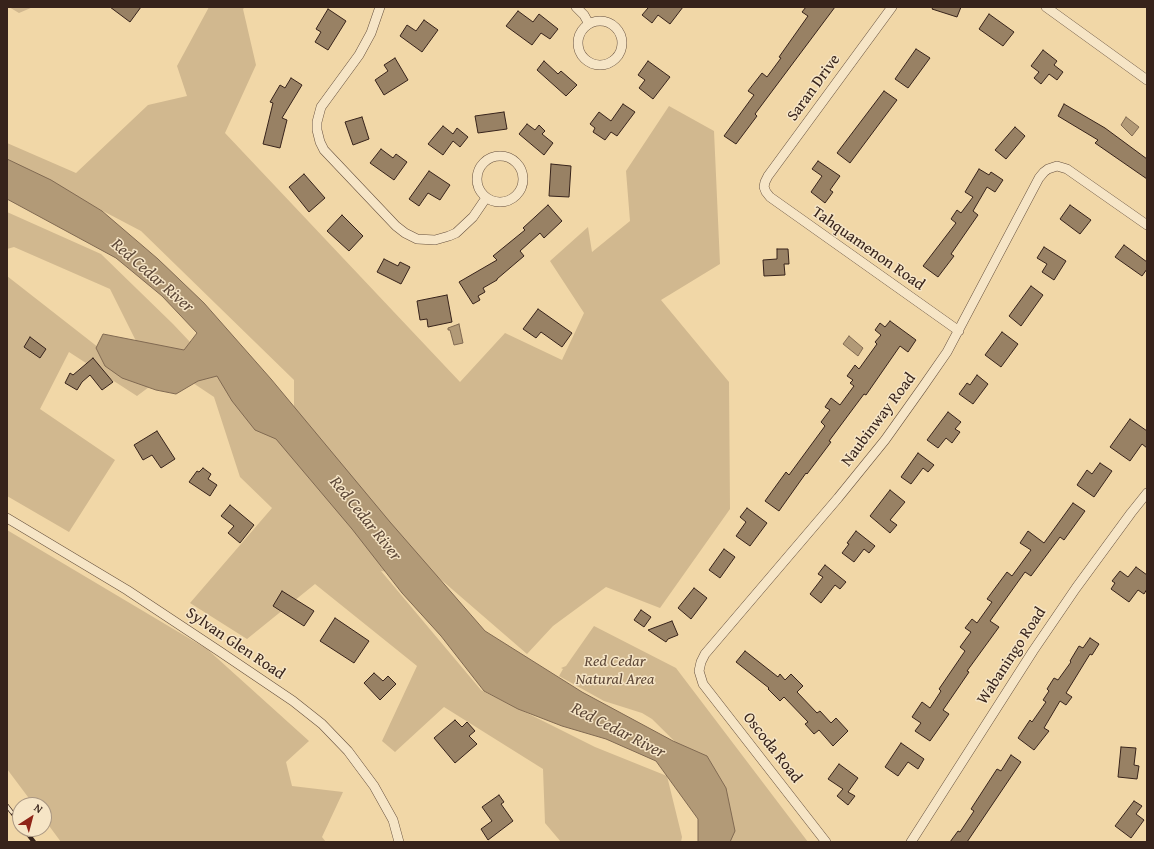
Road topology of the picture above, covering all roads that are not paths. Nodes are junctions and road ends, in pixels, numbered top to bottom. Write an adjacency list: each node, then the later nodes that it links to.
1 (380, 7): 8 (street)
2 (576, 7): 5 (street)
3 (892, 7): 7 (street, Saran Drive)
4 (1046, 7): 6 (street)
5 (589, 24): 5 (street)
6 (1147, 80)
7 (764, 188): 10 (street, Tahquamenon Road)
8 (486, 198): 8 (street)
9 (1147, 225): 10 (street, Naubinway Road)
10 (959, 331): 13 (street, Naubinway Road)
11 (1147, 493): 16 (street, Wabaningo Road)
12 (7, 518): 14 (street, Sylvan Glen Road)
13 (699, 671): 15 (street, Oscoda Road)
14 (400, 842)
15 (826, 842)
16 (911, 842)

